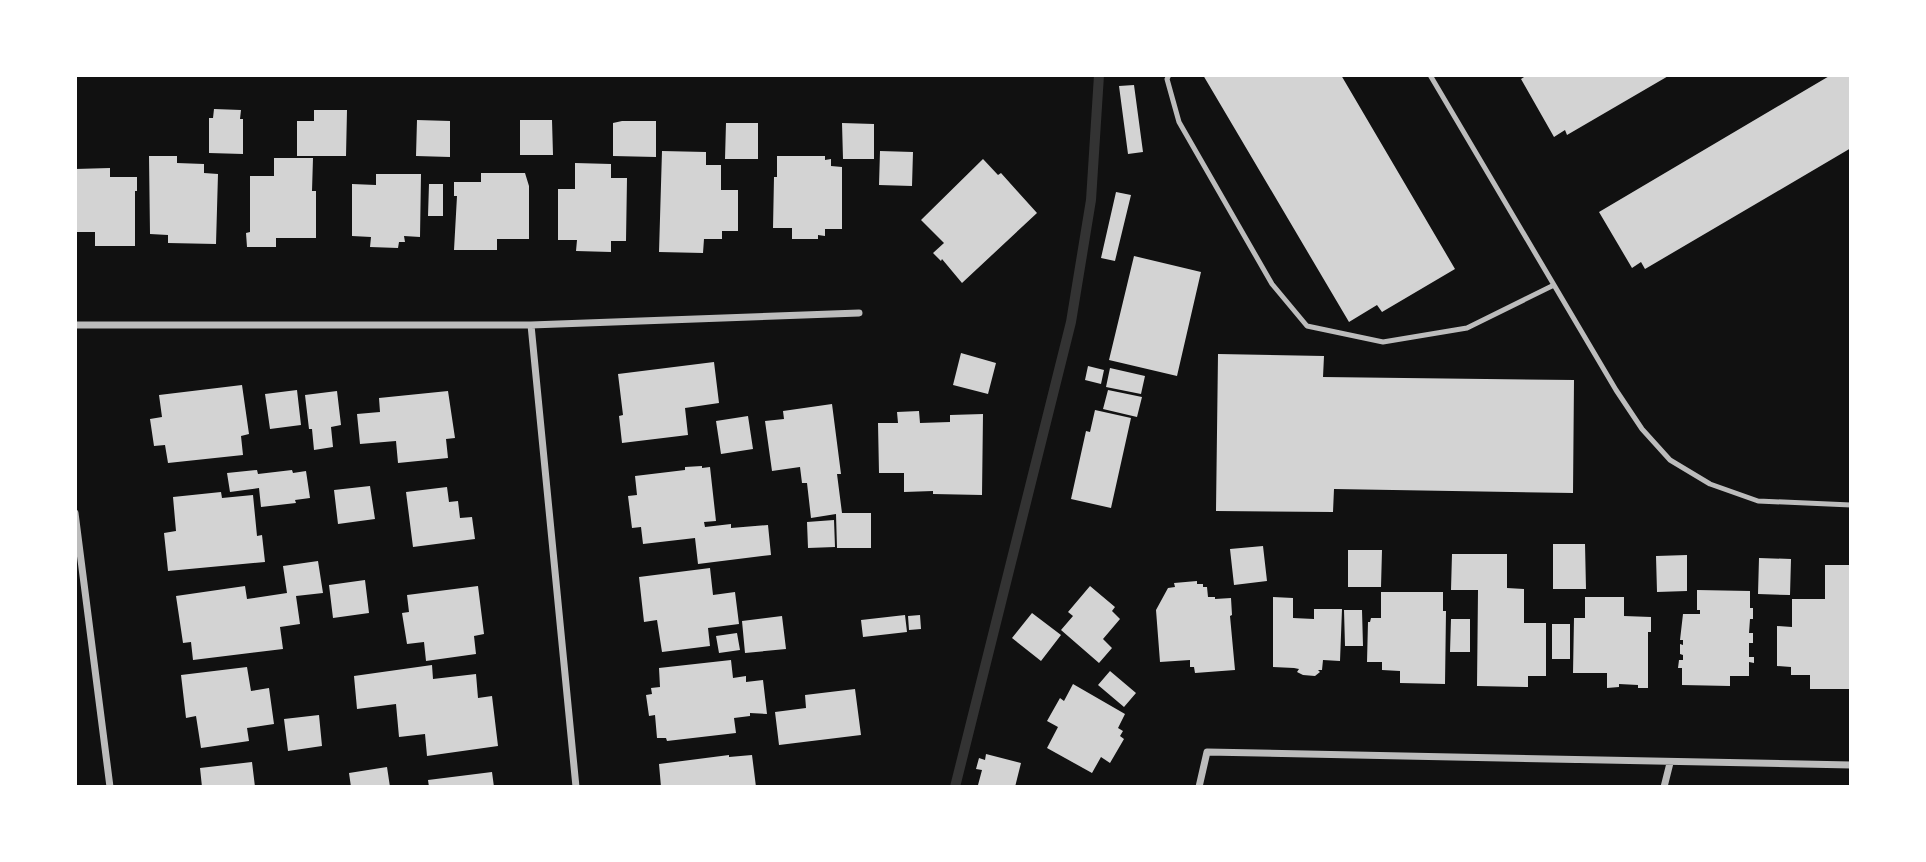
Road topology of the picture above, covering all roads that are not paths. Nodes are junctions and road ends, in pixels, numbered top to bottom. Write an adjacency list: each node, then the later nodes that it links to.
1 (1169, 75): 3 (lane)
2 (1430, 75): 3 (lane)
3 (1554, 285): 7 (lane)
4 (859, 313): 5 (street)
5 (531, 324): 6 (street); 12 (street)
6 (75, 325)
7 (1851, 505)
8 (75, 513): 11 (street)
9 (1670, 763): 10 (street); 13 (street); 14 (street)
10 (1851, 765)
11 (110, 787)
12 (576, 787)
13 (1199, 787)
14 (1664, 787)

